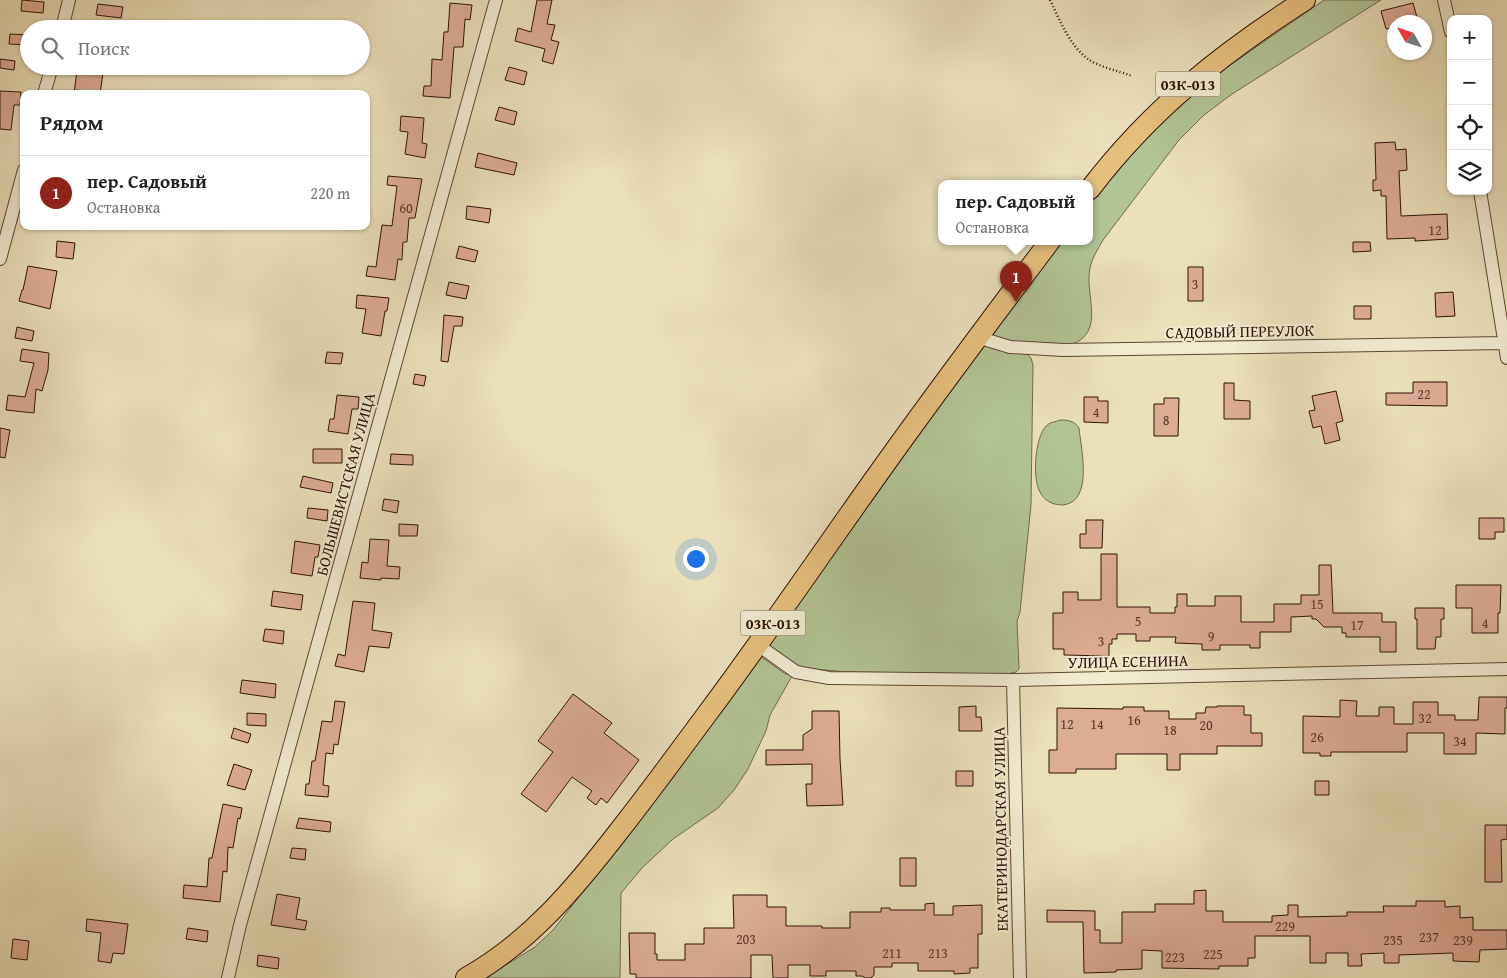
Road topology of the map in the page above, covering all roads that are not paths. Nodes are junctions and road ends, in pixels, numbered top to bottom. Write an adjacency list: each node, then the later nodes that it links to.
1 (69, 0): 6 (street)
2 (496, 0): 20 (street, БОЛЬШЕВИСТСКАЯ УЛИЦА)
3 (1304, 0): 10 (main road, 03К-013)
4 (1444, 0): 5 (street)
5 (1447, 15)
6 (64, 20)
7 (49, 75): 8 (street)
8 (45, 90)
9 (20, 185): 13 (street)
10 (1093, 185)
11 (1481, 195): 15 (street)
12 (1047, 245): 14 (main road, 03К-013)
13 (0, 259)
14 (977, 337): 15 (street, САДОВЫЙ ПЕРЕУЛОК); 17 (main road, 03К-013)
15 (1504, 343): 16 (street)
16 (1507, 358)
17 (758, 645): 19 (street, УЛИЦА ЕСЕНИНА); 21 (main road, 03К-013)
18 (1507, 670): 19 (street, УЛИЦА ЕСЕНИНА)
19 (1013, 680): 22 (street, ЕКАТЕРИНОДАРСКАЯ УЛИЦА)
20 (228, 978)
21 (466, 978)
22 (1020, 978)

